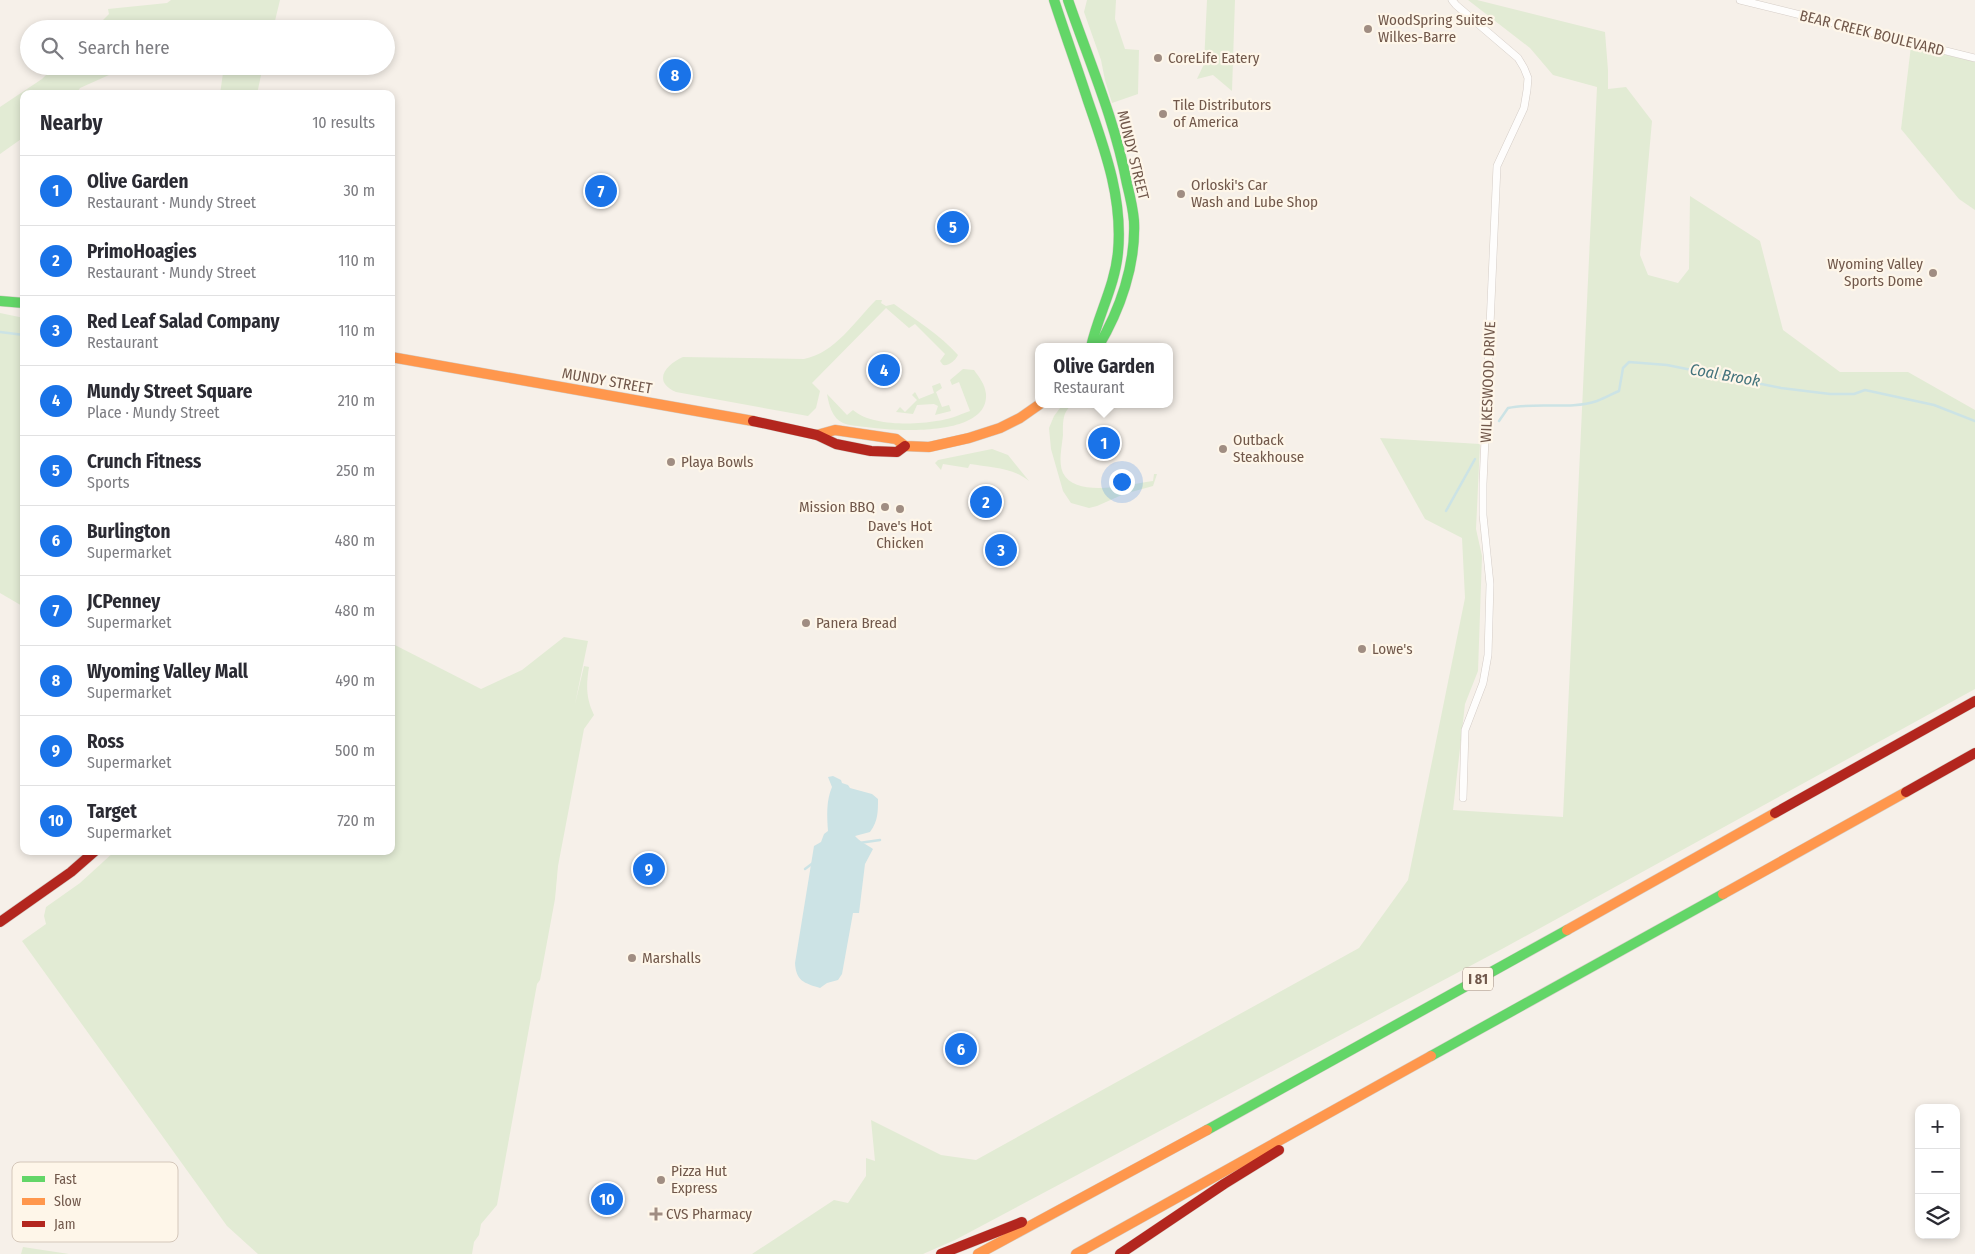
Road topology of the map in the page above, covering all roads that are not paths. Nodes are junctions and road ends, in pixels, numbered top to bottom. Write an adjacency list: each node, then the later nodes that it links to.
1 (1054, 0): 8 (main road, MUNDY STREET)
2 (1068, 0): 9 (main road, MUNDY STREET)
3 (1452, 0): 16 (street, WILKESWOOD DRIVE)
4 (1740, 0): 5 (street, BEAR CREEK BOULEVARD)
5 (1975, 58)
6 (0, 301): 7 (main road)
7 (20, 303)
8 (1092, 343)
9 (1100, 343)
10 (395, 358): 12 (main road, MUNDY STREET)
11 (1035, 408): 13 (main road, MUNDY STREET)
12 (817, 435): 13 (main road, MUNDY STREET); 13 (main road, MUNDY STREET)
13 (905, 446)
14 (1975, 701): 20 (main road, I 81)
15 (1975, 752): 19 (main road)
16 (1463, 798)
17 (90, 855): 18 (main road)
18 (0, 922)
19 (1464, 1037): 23 (main road); 24 (main road)
20 (1071, 1203): 21 (main road); 22 (main road, I 81)
21 (941, 1254)
22 (978, 1254)
23 (1076, 1254)
24 (1120, 1254)

